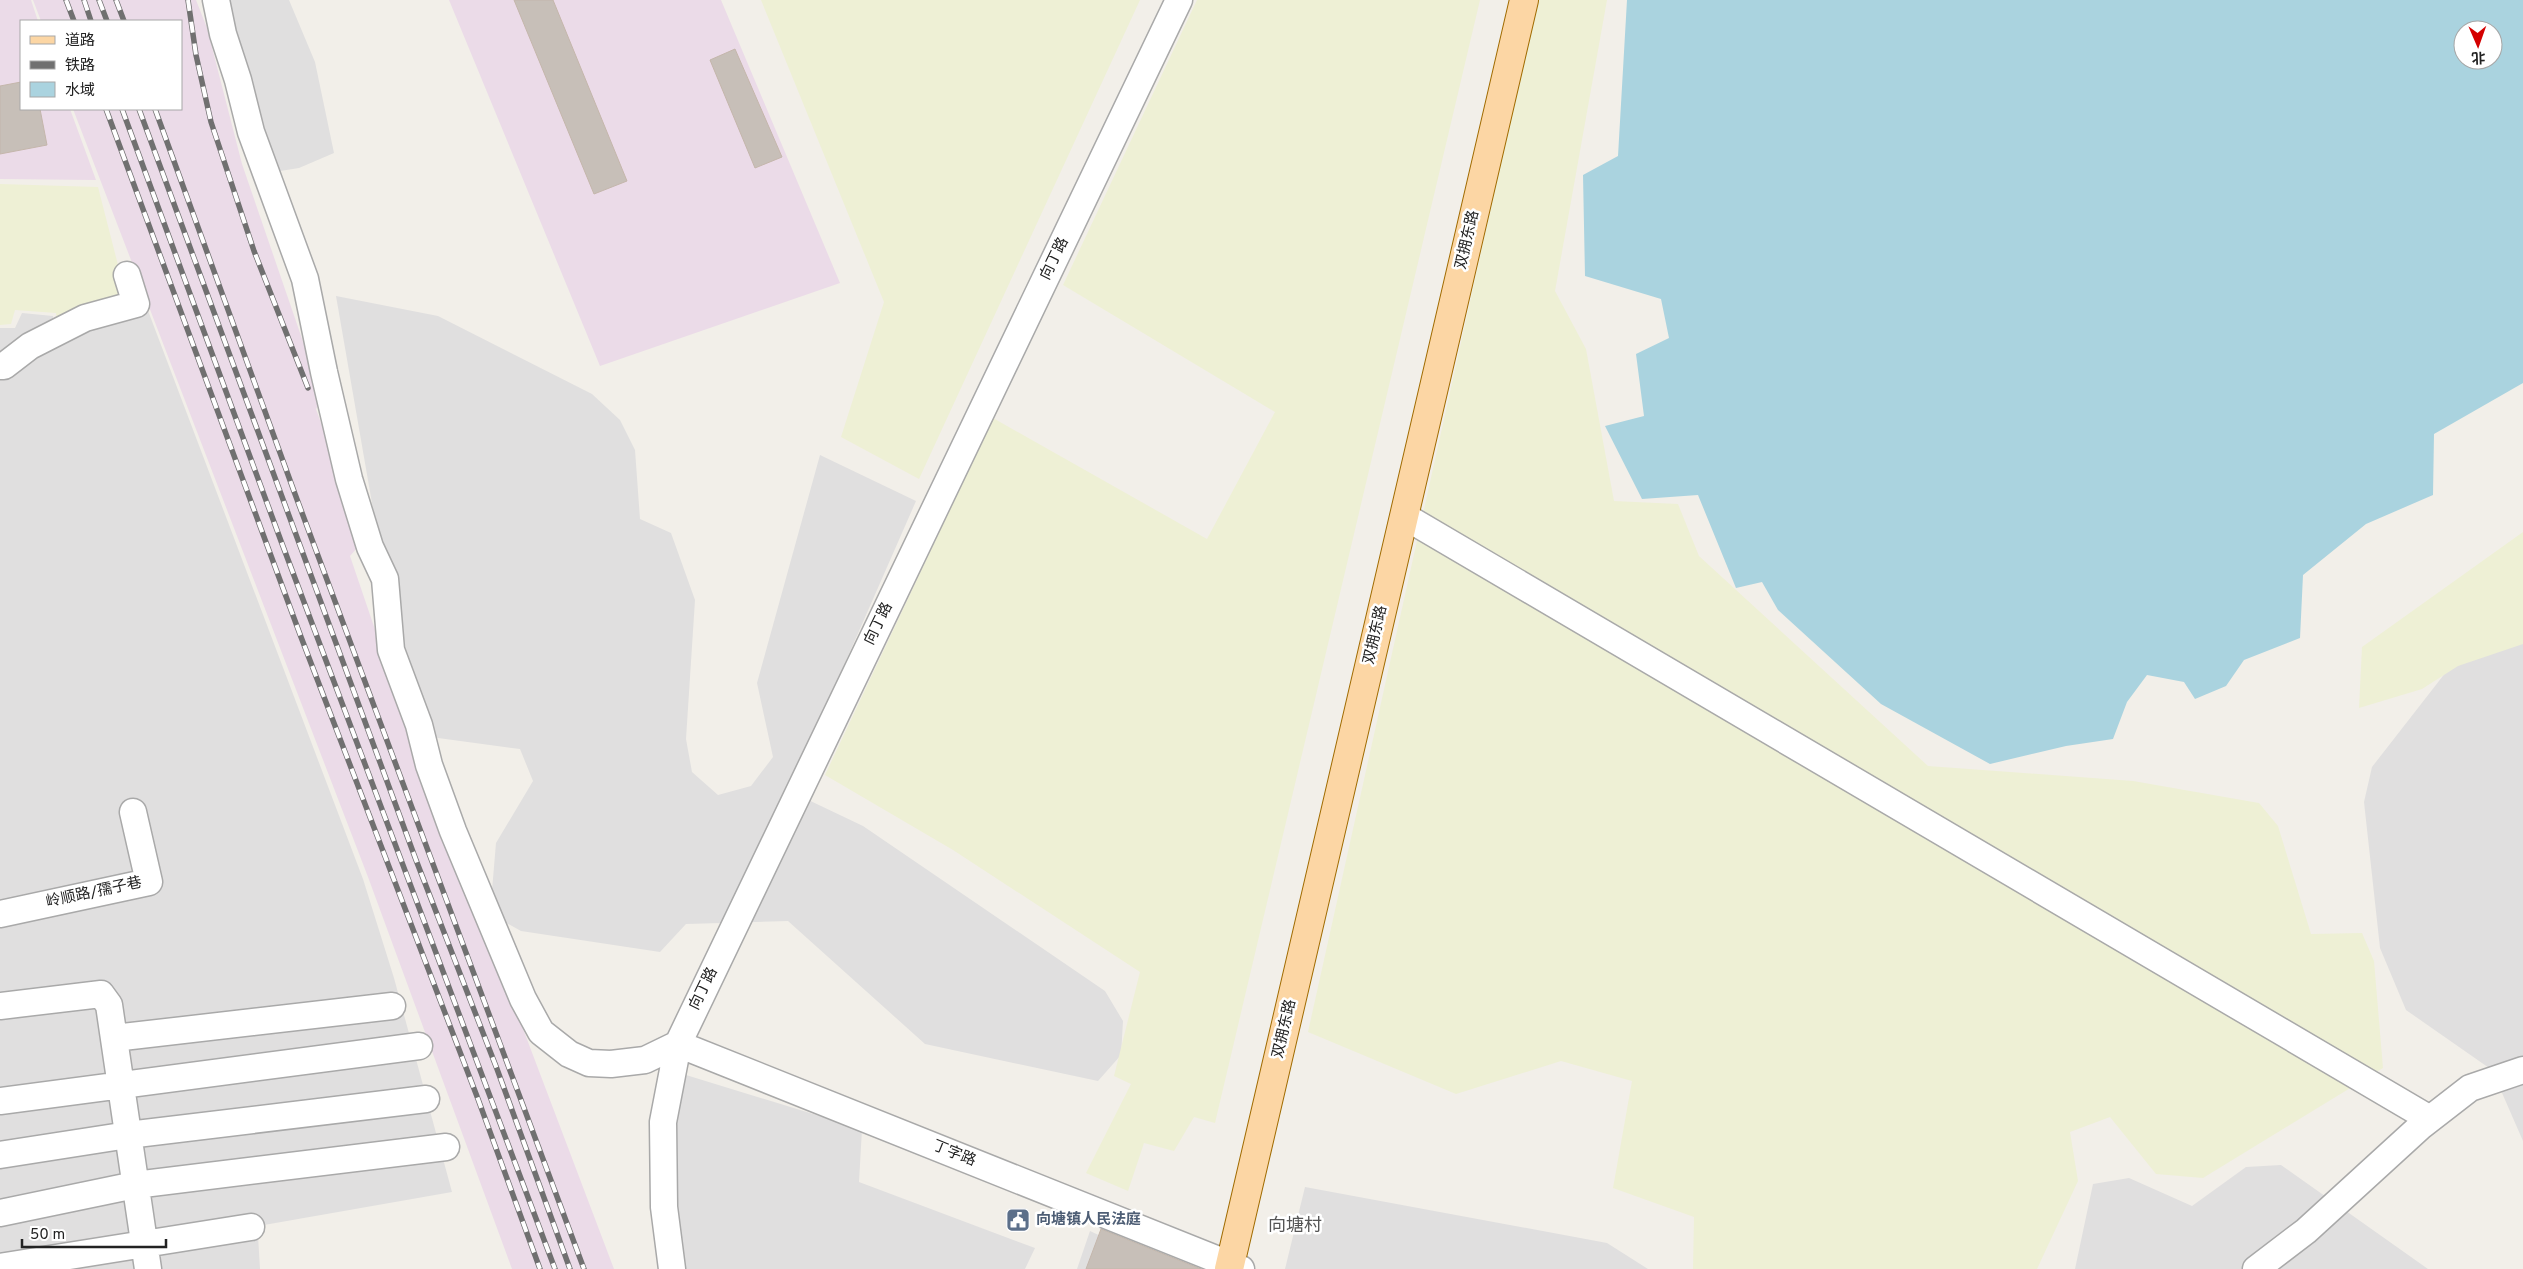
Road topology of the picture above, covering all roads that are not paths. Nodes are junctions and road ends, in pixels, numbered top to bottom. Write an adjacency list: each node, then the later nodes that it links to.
1 (216, 0): 12 (street)
2 (1179, 0): 12 (street, 向丁路)
3 (1524, 0): 6 (main road, 双拥东路)
4 (128, 275): 5 (street)
5 (0, 366)
6 (1404, 516): 18 (street); 27 (main road, 双拥东路)
7 (133, 812): 8 (street, 岭顺路/孺子巷)
8 (0, 914)
9 (0, 1006): 11 (street)
10 (392, 1006): 11 (street)
11 (114, 1038): 15 (street)
12 (678, 1044): 27 (street, 丁字路); 29 (street, 向丁路)
13 (419, 1046): 15 (street)
14 (2523, 1070): 18 (street)
15 (120, 1085): 17 (street); 19 (street)
16 (426, 1099): 19 (street)
17 (0, 1101)
18 (2430, 1119): 30 (street)
19 (128, 1136): 21 (street); 22 (street)
20 (446, 1147): 22 (street)
21 (0, 1154)
22 (135, 1185): 23 (street); 25 (street)
23 (0, 1213)
24 (251, 1227): 25 (street)
25 (144, 1244): 26 (street); 28 (street)
26 (0, 1267)
27 (1233, 1267)
28 (148, 1269)
29 (672, 1269)
30 (2256, 1269)

